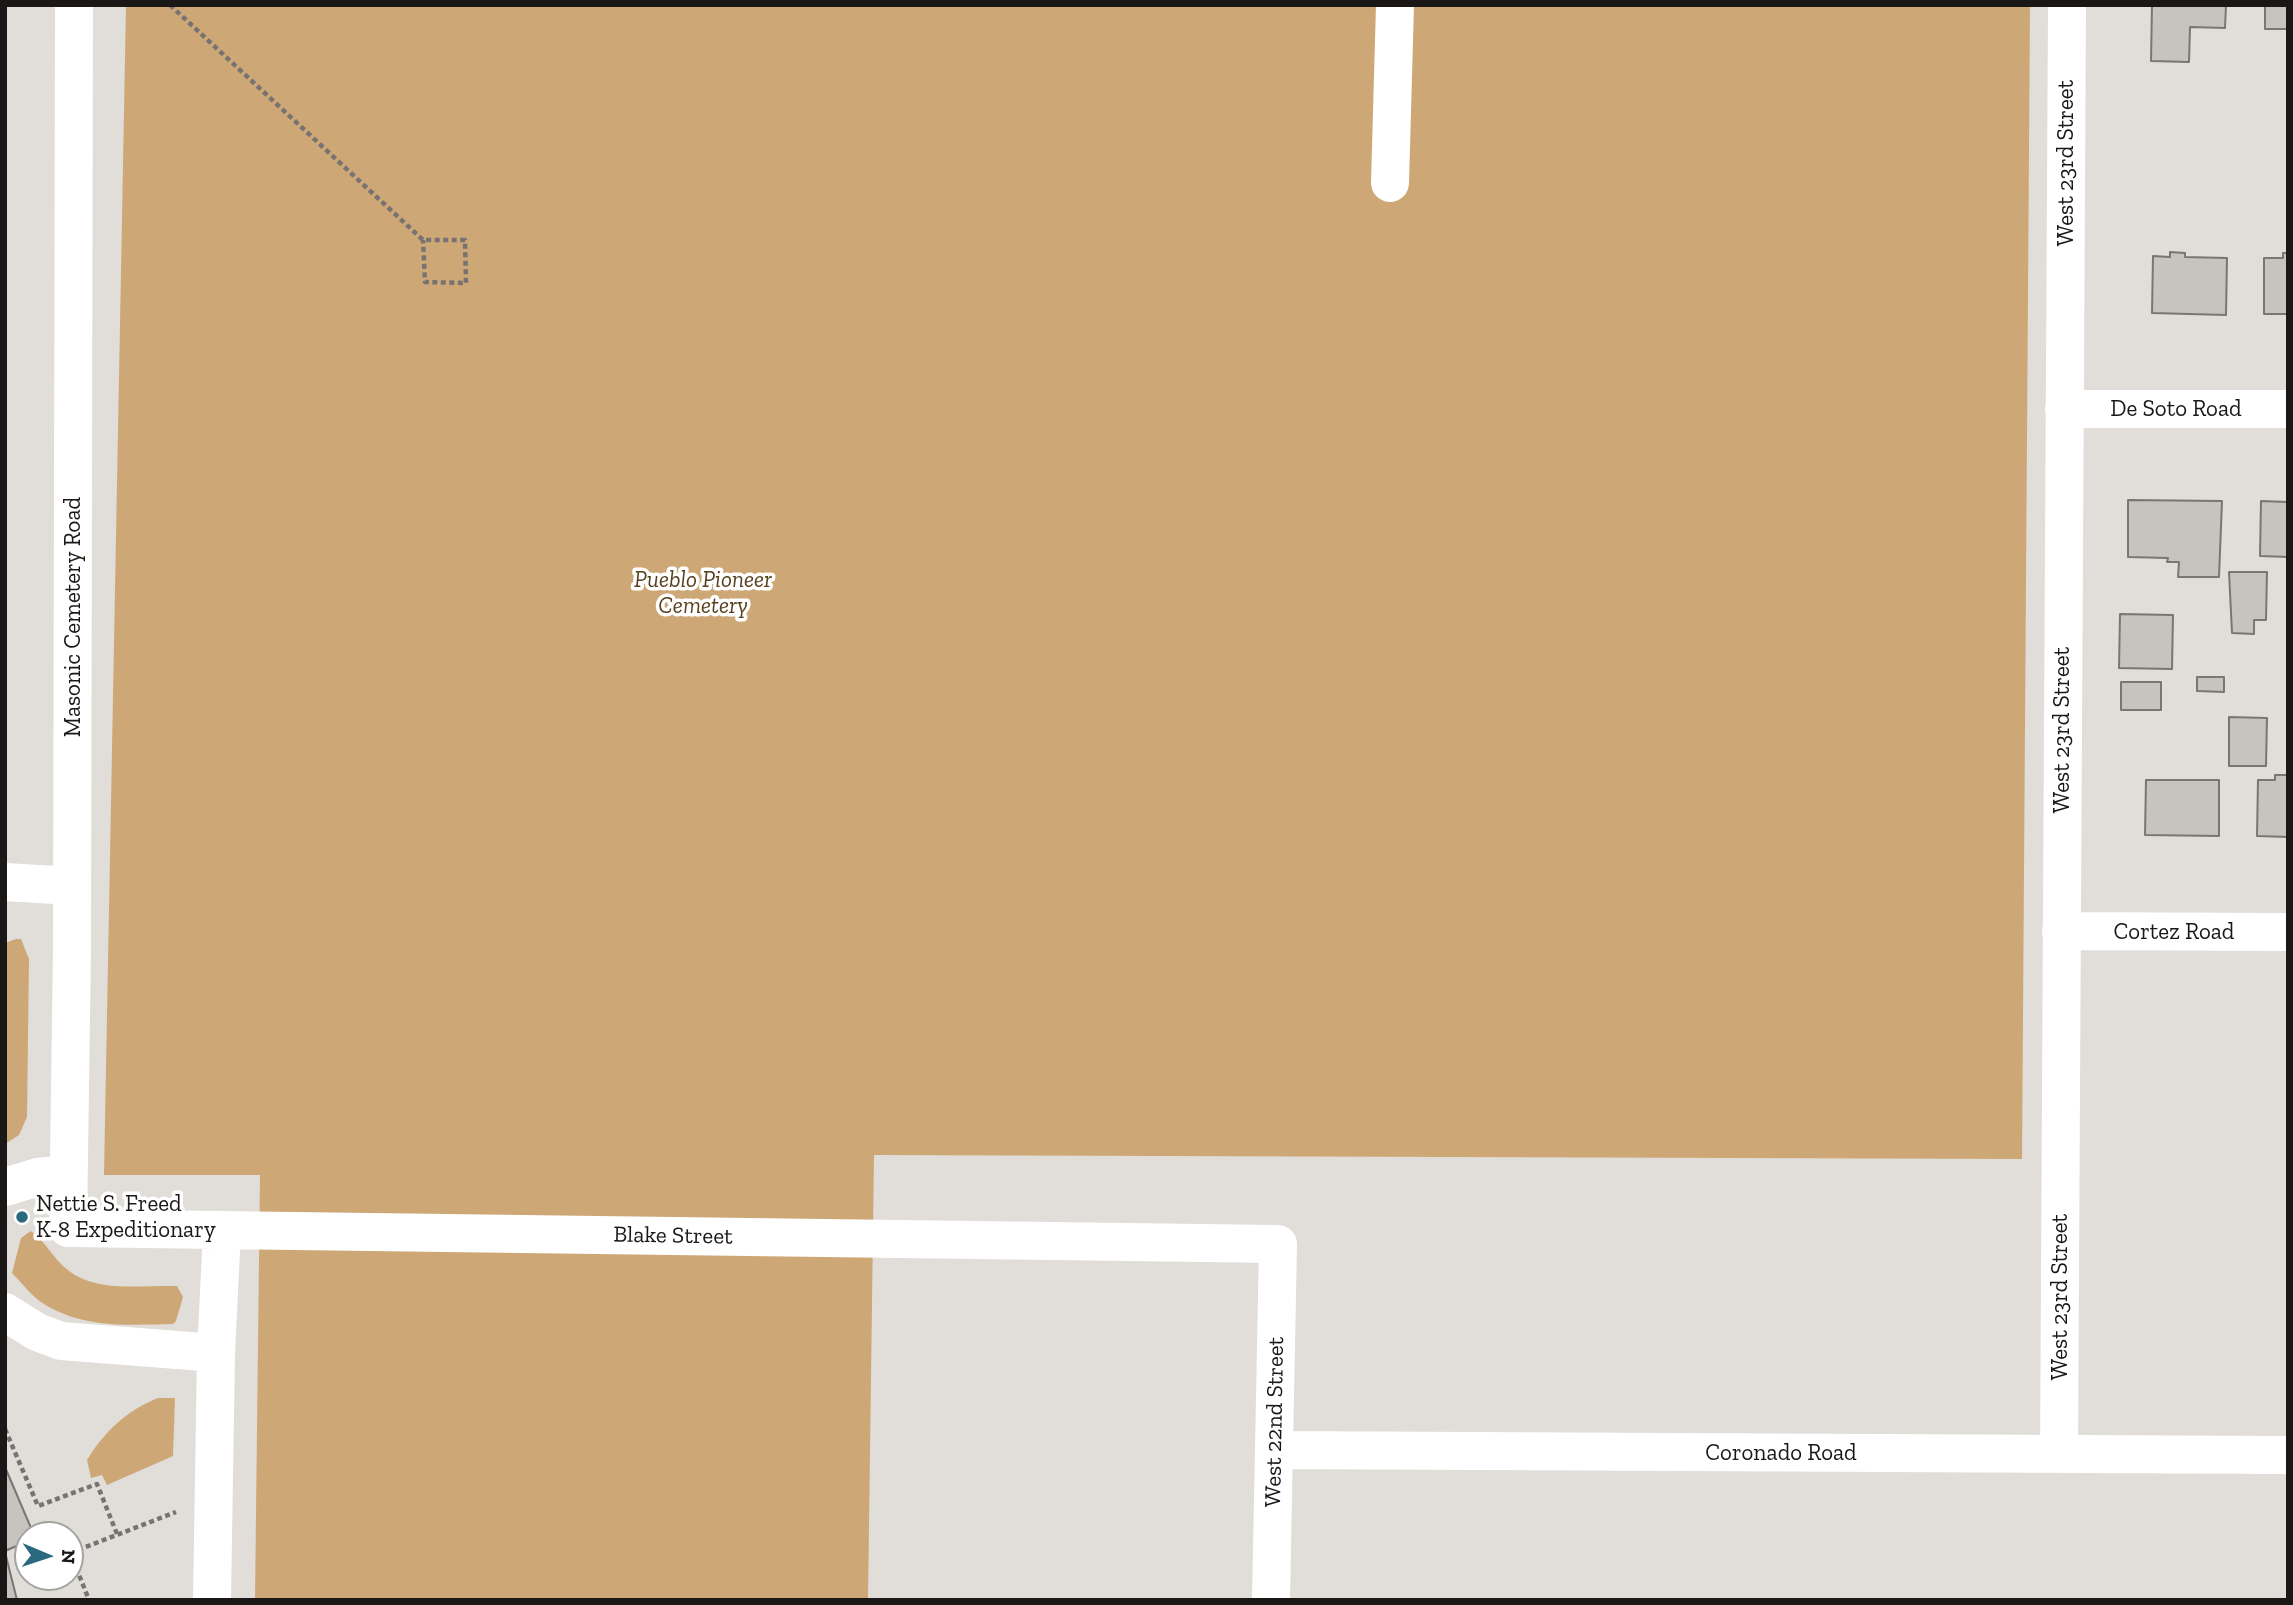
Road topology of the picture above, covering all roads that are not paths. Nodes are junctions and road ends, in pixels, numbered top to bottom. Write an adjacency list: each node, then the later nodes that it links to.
1 (74, 5): 8 (street, Masonic Cemetery Road)
2 (1395, 5): 4 (street)
3 (2067, 5): 5 (street, West 23rd Street)
4 (1390, 183)
5 (2064, 408): 6 (street, De Soto Road); 9 (street, West 23rd Street)
6 (2288, 409)
7 (5, 882): 8 (street)
8 (72, 887): 11 (street, Masonic Cemetery Road)
9 (2061, 932): 10 (street, Cortez Road); 19 (street, West 23rd Street)
10 (2288, 932)
11 (68, 1174): 12 (street); 13 (street, Masonic Cemetery Road)
12 (5, 1187)
13 (68, 1228): 14 (street, Blake Street)
14 (222, 1231): 15 (street, Blake Street); 17 (street)
15 (1278, 1244): 18 (street, West 22nd Street)
16 (5, 1312): 17 (street)
17 (216, 1353): 21 (street)
18 (1274, 1450): 19 (street, Coronado Road); 22 (street, West 22nd Street)
19 (2059, 1454): 20 (street, Coronado Road)
20 (2288, 1455)
21 (212, 1600)
22 (1271, 1600)

